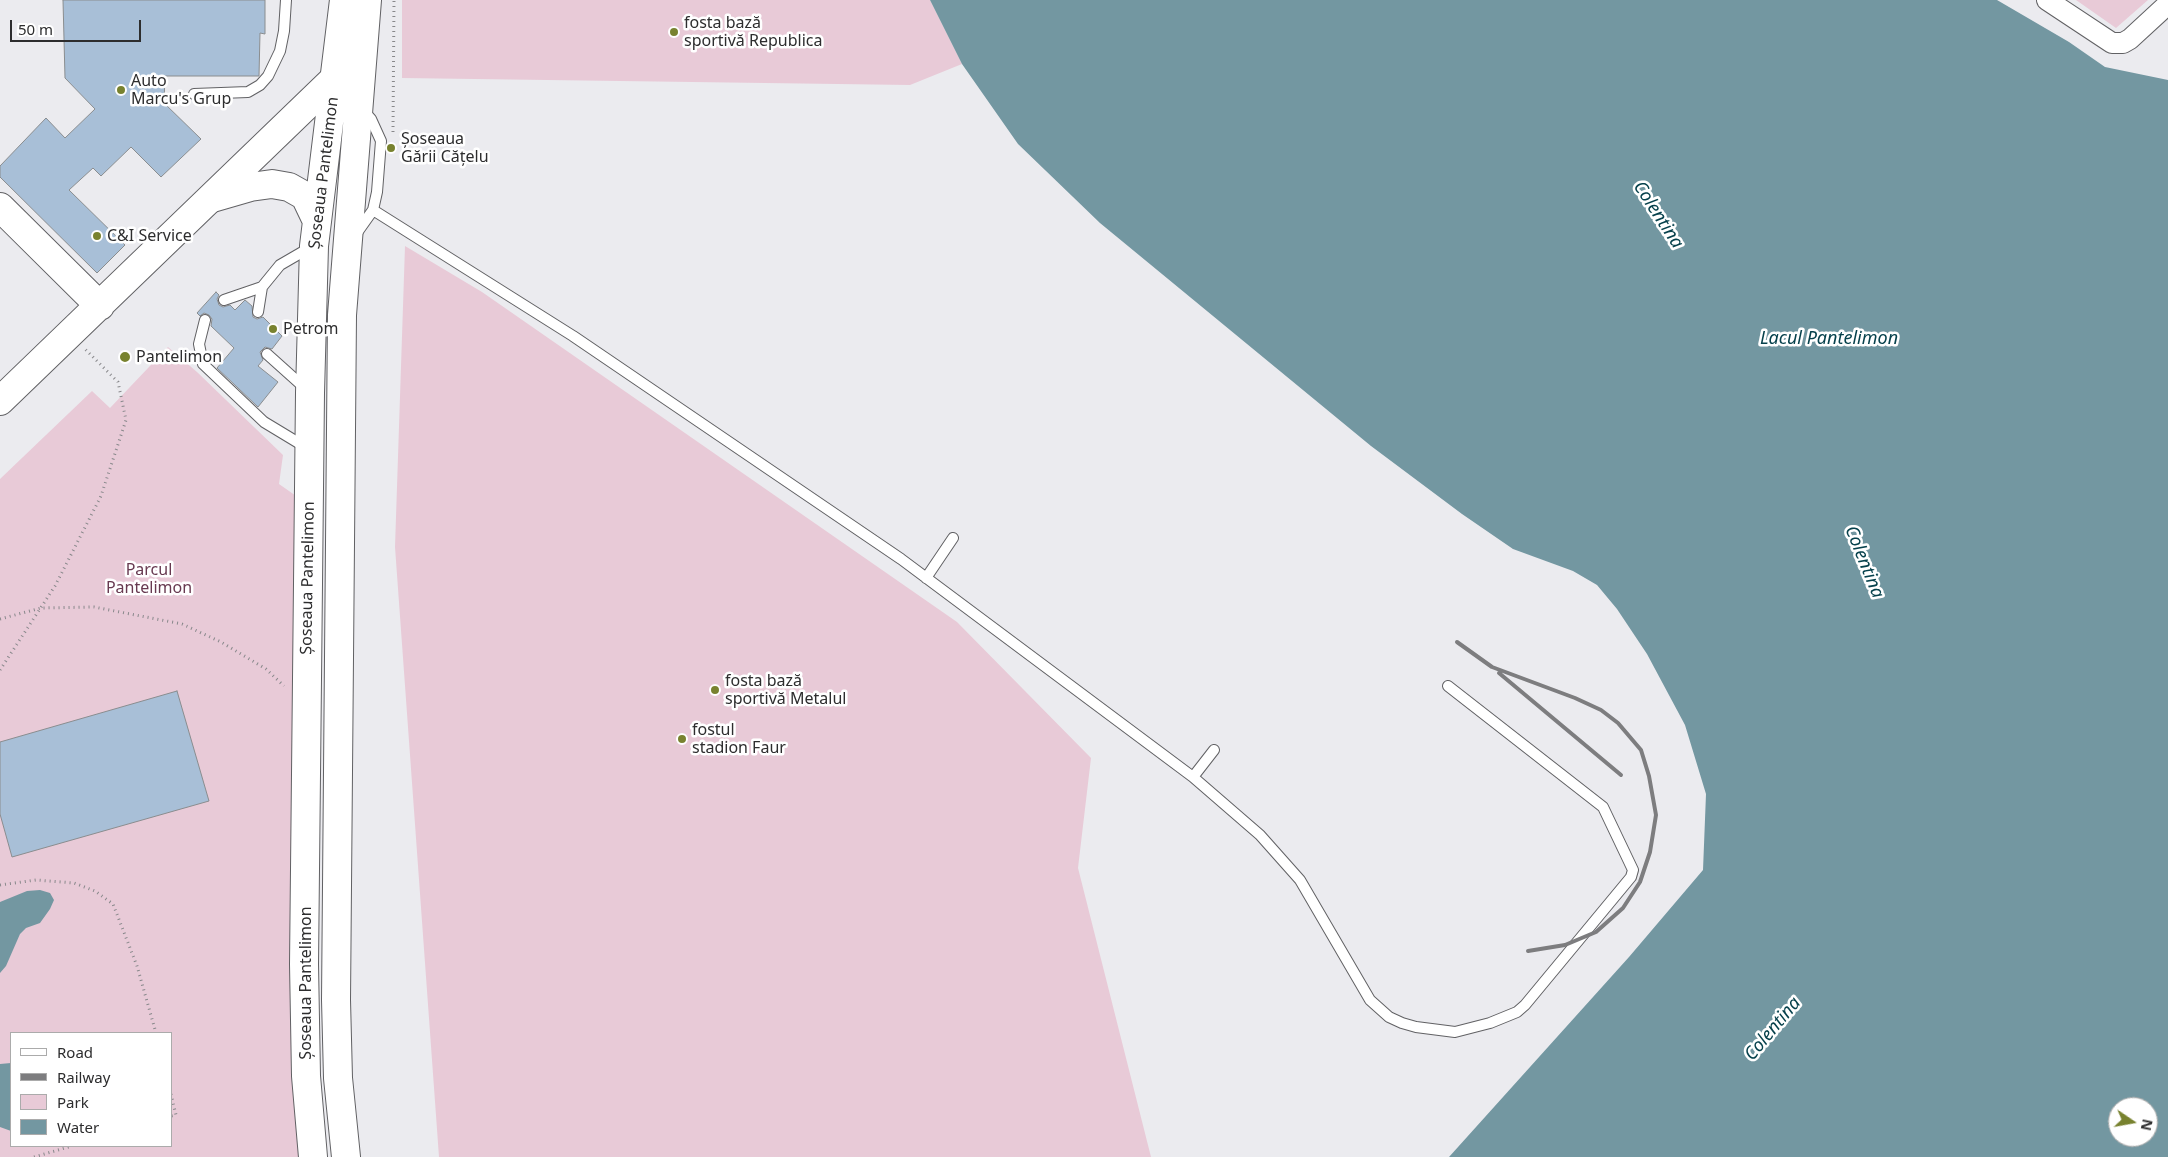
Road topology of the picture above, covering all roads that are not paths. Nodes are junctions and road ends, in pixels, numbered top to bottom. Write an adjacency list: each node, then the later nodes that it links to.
1 (286, 0): 8 (lane)
2 (344, 0): 7 (main road, Șoseaua Pantelimon)
3 (367, 0): 6 (main road, Șoseaua Pantelimon)
4 (2047, 0): 5 (street)
5 (2168, 4)
6 (365, 40): 7 (main road); 9 (main road, Șoseaua Pantelimon)
7 (335, 78): 9 (main road); 10 (main road); 13 (main road, Șoseaua Pantelimon)
8 (194, 94)
9 (360, 106): 12 (lane); 14 (main road, Șoseaua Pantelimon)
10 (212, 198): 13 (main road); 17 (main road)
11 (0, 207): 17 (main road)
12 (373, 210): 14 (lane); 25 (lane)
13 (315, 233): 15 (lane); 21 (main road, Șoseaua Pantelimon)
14 (346, 250): 30 (main road, Șoseaua Pantelimon)
15 (262, 287): 16 (lane); 18 (lane)
16 (224, 300)
17 (100, 306): 22 (main road)
18 (258, 312)
19 (204, 320): 23 (lane)
20 (267, 354): 21 (lane)
21 (310, 393): 23 (main road, Șoseaua Pantelimon)
22 (0, 401)
23 (310, 450): 29 (main road, Șoseaua Pantelimon)
24 (953, 538): 25 (lane)
25 (926, 578): 28 (lane)
26 (1448, 686): 28 (lane)
27 (1214, 750): 28 (lane)
28 (1193, 778)
29 (313, 1157)
30 (346, 1157)

